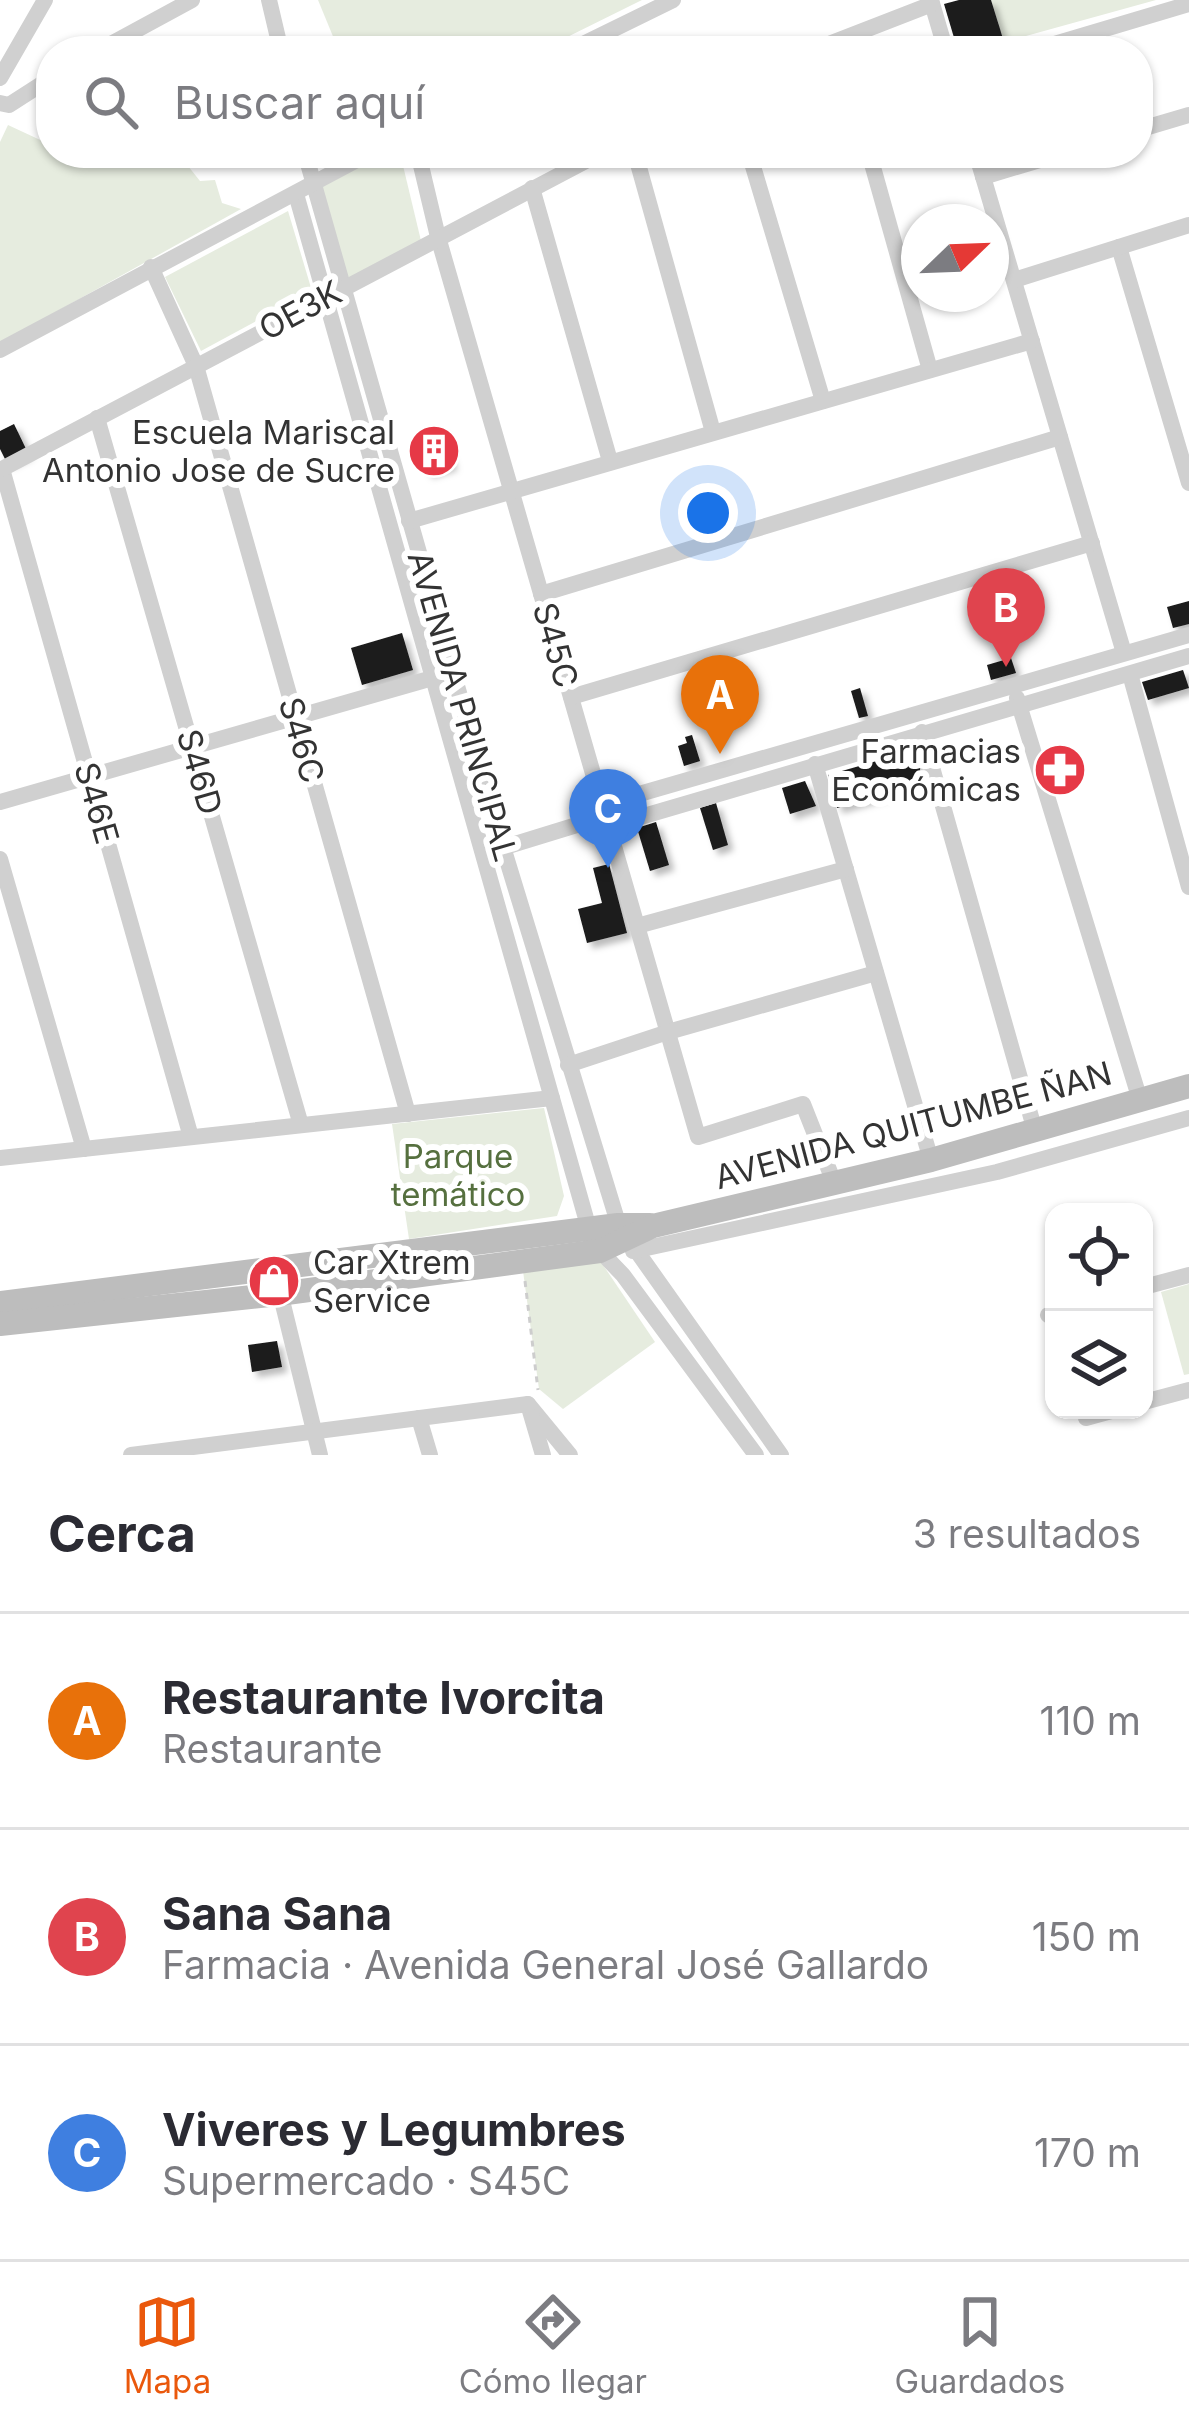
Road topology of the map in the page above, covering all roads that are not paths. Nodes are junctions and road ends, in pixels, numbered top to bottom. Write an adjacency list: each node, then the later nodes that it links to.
1 (45, 0): 13 (street)
2 (193, 0): 7 (street)
3 (269, 0): 8 (street)
4 (673, 0): 9 (street)
5 (932, 2): 10 (street); 11 (street)
6 (1189, 4): 12 (street)
7 (126, 36)
8 (277, 36)
9 (600, 36)
10 (858, 36)
11 (942, 36)
12 (1081, 36)
13 (0, 78)
14 (36, 88): 15 (street)
15 (0, 103)
16 (1189, 115): 17 (street)
17 (1153, 126)
18 (309, 168): 28 (street, AVENIDA PRINCIPAL)
19 (342, 168): 28 (street)
20 (422, 168): 32 (street, S45C)
21 (571, 168): 29 (street, OE3K)
22 (639, 168): 43 (street)
23 (753, 168): 41 (street)
24 (872, 168): 40 (street)
25 (980, 168): 27 (street)
26 (1013, 168): 27 (street)
27 (983, 177): 35 (street)
28 (313, 184): 30 (street); 36 (street, AVENIDA PRINCIPAL)
29 (532, 188): 32 (street, OE3K); 45 (street)
30 (296, 194): 34 (street); 36 (street, AVENIDA PRINCIPAL)
31 (1189, 225): 33 (street)
32 (438, 237): 36 (street, OE3K); 48 (street, S45C)
33 (1119, 247): 35 (street); 47 (street)
34 (152, 267): 38 (street); 39 (street, S46C)
35 (1014, 280): 37 (street)
36 (333, 293): 39 (street, OE3K); 49 (street, AVENIDA PRINCIPAL); 57 (street, AVENIDA PRINCIPAL)
37 (1032, 341): 40 (street); 44 (street)
38 (0, 350)
39 (196, 366): 42 (street, OE3K); 61 (street, S46C)
40 (930, 370): 41 (street)
41 (823, 401): 43 (street)
42 (98, 418): 46 (street, OE3K); 63 (street, S46D)
43 (713, 432): 45 (street)
44 (1060, 437): 50 (street); 51 (street)
45 (610, 461): 48 (street)
46 (1, 470): 65 (street, S46E)
47 (1189, 483)
48 (511, 490): 49 (street); 51 (street, S45C)
49 (409, 520): 55 (street, AVENIDA PRINCIPAL)
50 (1092, 543): 53 (street); 59 (street)
51 (542, 594): 59 (street, S45C)
52 (1189, 634): 53 (street)
53 (1124, 653): 58 (street)
54 (1189, 656): 56 (street)
55 (453, 673): 57 (street); 68 (street, AVENIDA PRINCIPAL)
56 (1130, 674): 60 (street); 72 (street)
57 (433, 678): 61 (street); 69 (street, AVENIDA PRINCIPAL)
58 (1013, 685): 60 (street); 67 (street)
59 (571, 697): 67 (street, S45C)
60 (1019, 706): 62 (street); 79 (street)
61 (296, 717): 63 (street); 80 (street, S46C)
62 (922, 733): 64 (street); 83 (street)
63 (193, 747): 65 (street); 82 (street, S46D)
64 (815, 764): 67 (street); 71 (street)
65 (89, 776): 66 (street); 84 (street, S46E)
66 (0, 802)
67 (606, 816): 68 (street); 73 (street, S45C)
68 (503, 847): 69 (street); 76 (street, AVENIDA PRINCIPAL)
69 (483, 853): 78 (street, AVENIDA PRINCIPAL)
70 (0, 859): 85 (street)
71 (846, 869): 73 (street); 74 (street)
72 (1189, 887)
73 (638, 926): 75 (street, S45C)
74 (876, 974): 75 (street); 87 (street)
75 (668, 1032): 76 (street); 88 (street, S45C)
76 (568, 1065): 89 (street, AVENIDA PRINCIPAL)
77 (1189, 1085): 79 (street, AVENIDA QUITUMBE ÑAN)
78 (552, 1098): 80 (street); 90 (street, AVENIDA PRINCIPAL)
79 (1140, 1100): 83 (street, AVENIDA QUITUMBE ÑAN)
80 (408, 1114): 82 (street)
81 (1189, 1118): 89 (street)
82 (301, 1126): 84 (street)
83 (1035, 1131): 87 (street, AVENIDA QUITUMBE ÑAN)
84 (191, 1137): 85 (street)
85 (84, 1149): 86 (street)
86 (0, 1158)
87 (931, 1160): 88 (street, AVENIDA QUITUMBE ÑAN)
88 (836, 1185): 89 (street, AVENIDA QUITUMBE ÑAN)
89 (624, 1236): 90 (street, AVENIDA QUITUMBE ÑAN); 109 (street, AVENIDA PRINCIPAL)
90 (595, 1240): 91 (street, AVENIDA QUITUMBE ÑAN); 94 (street, AVENIDA QUITUMBE ÑAN); 108 (street)
91 (274, 1268): 94 (street); 95 (street, AVENIDA QUITUMBE ÑAN)
92 (1189, 1275): 93 (street)
93 (1153, 1285)
94 (279, 1294): 96 (street, AVENIDA QUITUMBE ÑAN); 101 (street)
95 (0, 1303)
96 (0, 1324)
97 (1189, 1390): 98 (street)
98 (1153, 1400)
99 (528, 1404): 100 (street); 106 (street); 107 (street)
100 (419, 1418): 101 (street); 105 (street)
101 (314, 1431): 102 (street); 104 (street)
102 (202, 1450): 103 (street)
103 (131, 1455)
104 (320, 1455)
105 (430, 1455)
106 (543, 1455)
107 (570, 1455)
108 (756, 1455)
109 (781, 1455)

